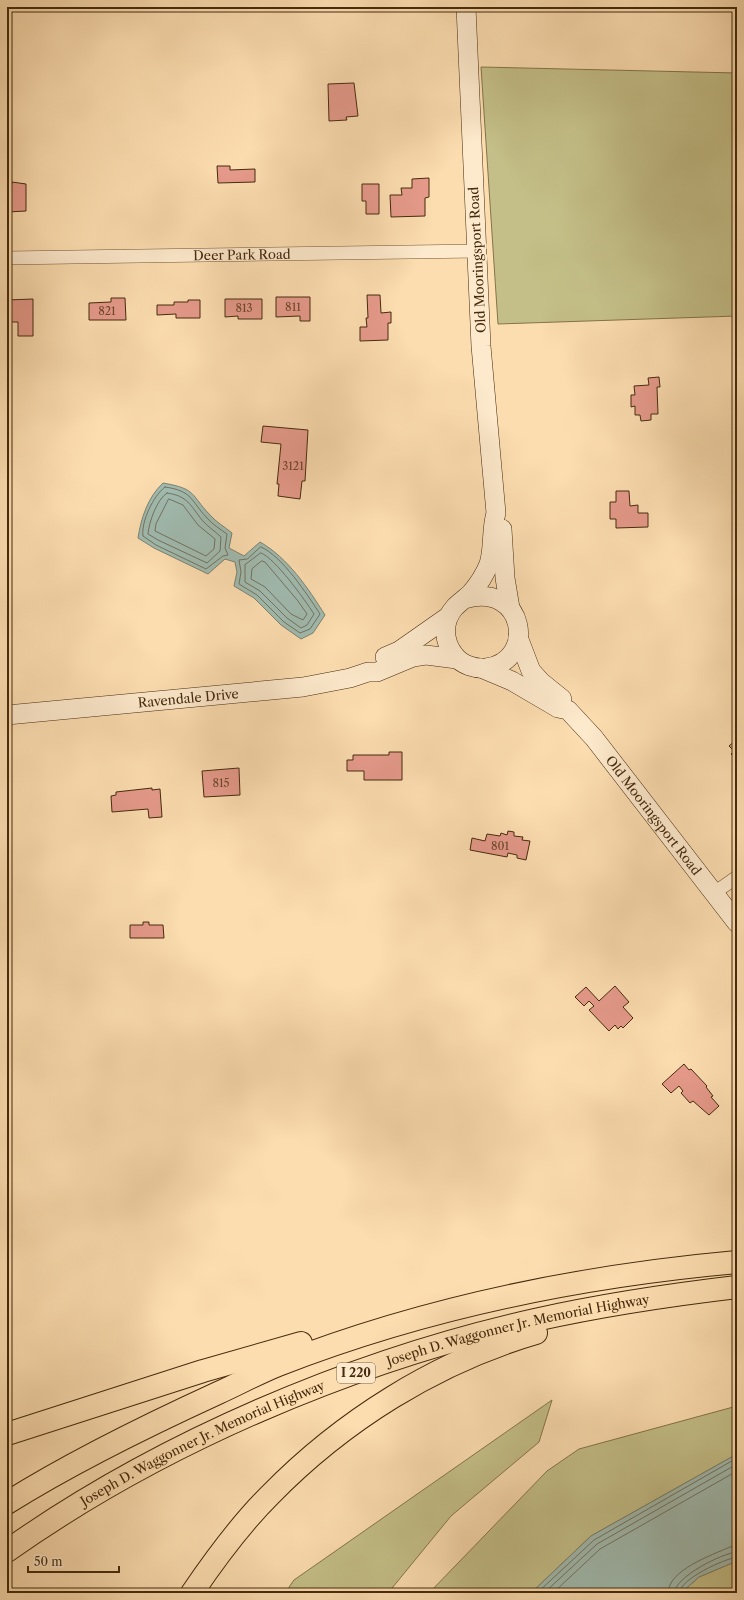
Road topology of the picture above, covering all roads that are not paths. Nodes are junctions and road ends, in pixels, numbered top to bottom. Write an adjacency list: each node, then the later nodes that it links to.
1 (466, 7): 2 (main road, Old Mooringsport Road)
2 (477, 251): 3 (street, Deer Park Road); 4 (main road, Old Mooringsport Road)
3 (7, 258)
4 (496, 513): 5 (main road, Old Mooringsport Road); 6 (main road, Old Mooringsport Road)
5 (465, 599): 6 (main road); 7 (main road, Old Mooringsport Road)
6 (510, 608): 8 (main road, Old Mooringsport Road)
7 (449, 616): 9 (main road); 11 (main road, Ravendale Drive)
8 (518, 637): 10 (main road); 12 (main road, Old Mooringsport Road)
9 (457, 659): 10 (main road, Old Mooringsport Road); 11 (main road, Ravendale Drive)
10 (481, 668): 12 (main road, Old Mooringsport Road)
11 (368, 672): 13 (main road, Ravendale Drive)
12 (568, 710): 15 (main road, Old Mooringsport Road)
13 (7, 715)
14 (737, 877): 15 (street)
15 (714, 893): 16 (main road, Old Mooringsport Road)
16 (737, 923)
17 (737, 1262): 20 (highway, Joseph D. Waggonner Jr. Memorial Highway / I 220)
18 (737, 1287): 19 (highway, Joseph D. Waggonner Jr. Memorial Highway / I 220)
19 (696, 1292): 23 (highway, Joseph D. Waggonner Jr. Memorial Highway / I 220); 24 (highway)
20 (479, 1303): 21 (highway); 22 (highway, Joseph D. Waggonner Jr. Memorial Highway / I 220)
21 (7, 1434)
22 (7, 1503)
23 (7, 1551)
24 (192, 1593)

